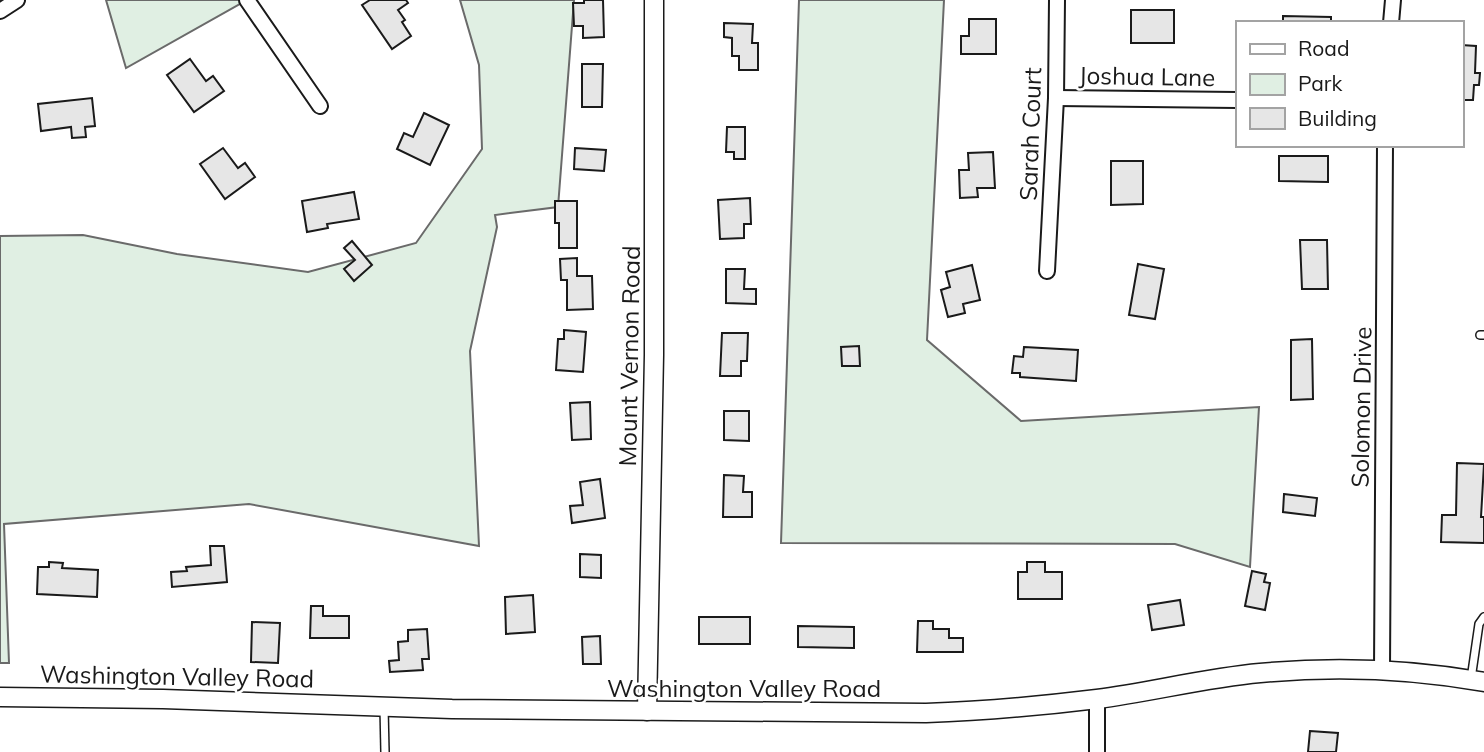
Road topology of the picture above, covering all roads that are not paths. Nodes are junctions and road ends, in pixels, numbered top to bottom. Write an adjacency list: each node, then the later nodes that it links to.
1 (18, 0): 6 (street)
2 (247, 0): 10 (street)
3 (654, 0): 19 (street, Mount Vernon Road)
4 (1057, 0): 8 (street, Sarah Court)
5 (1393, 0): 7 (street)
6 (0, 11)
7 (1391, 21)
8 (1056, 98): 9 (street, Joshua Lane); 12 (street, Sarah Court)
9 (1236, 100)
10 (320, 106)
11 (1385, 147): 14 (street, Solomon Drive)
12 (1047, 271)
13 (1484, 617): 15 (lane)
14 (1381, 670): 15 (street, Washington Valley Road); 17 (street, Washington Valley Road)
15 (1478, 681)
16 (0, 696): 18 (street, Washington Valley Road)
17 (1097, 699): 19 (street, Washington Valley Road); 21 (street)
18 (383, 707): 19 (street, Washington Valley Road); 20 (lane)
19 (647, 712)
20 (385, 752)
21 (1097, 752)

